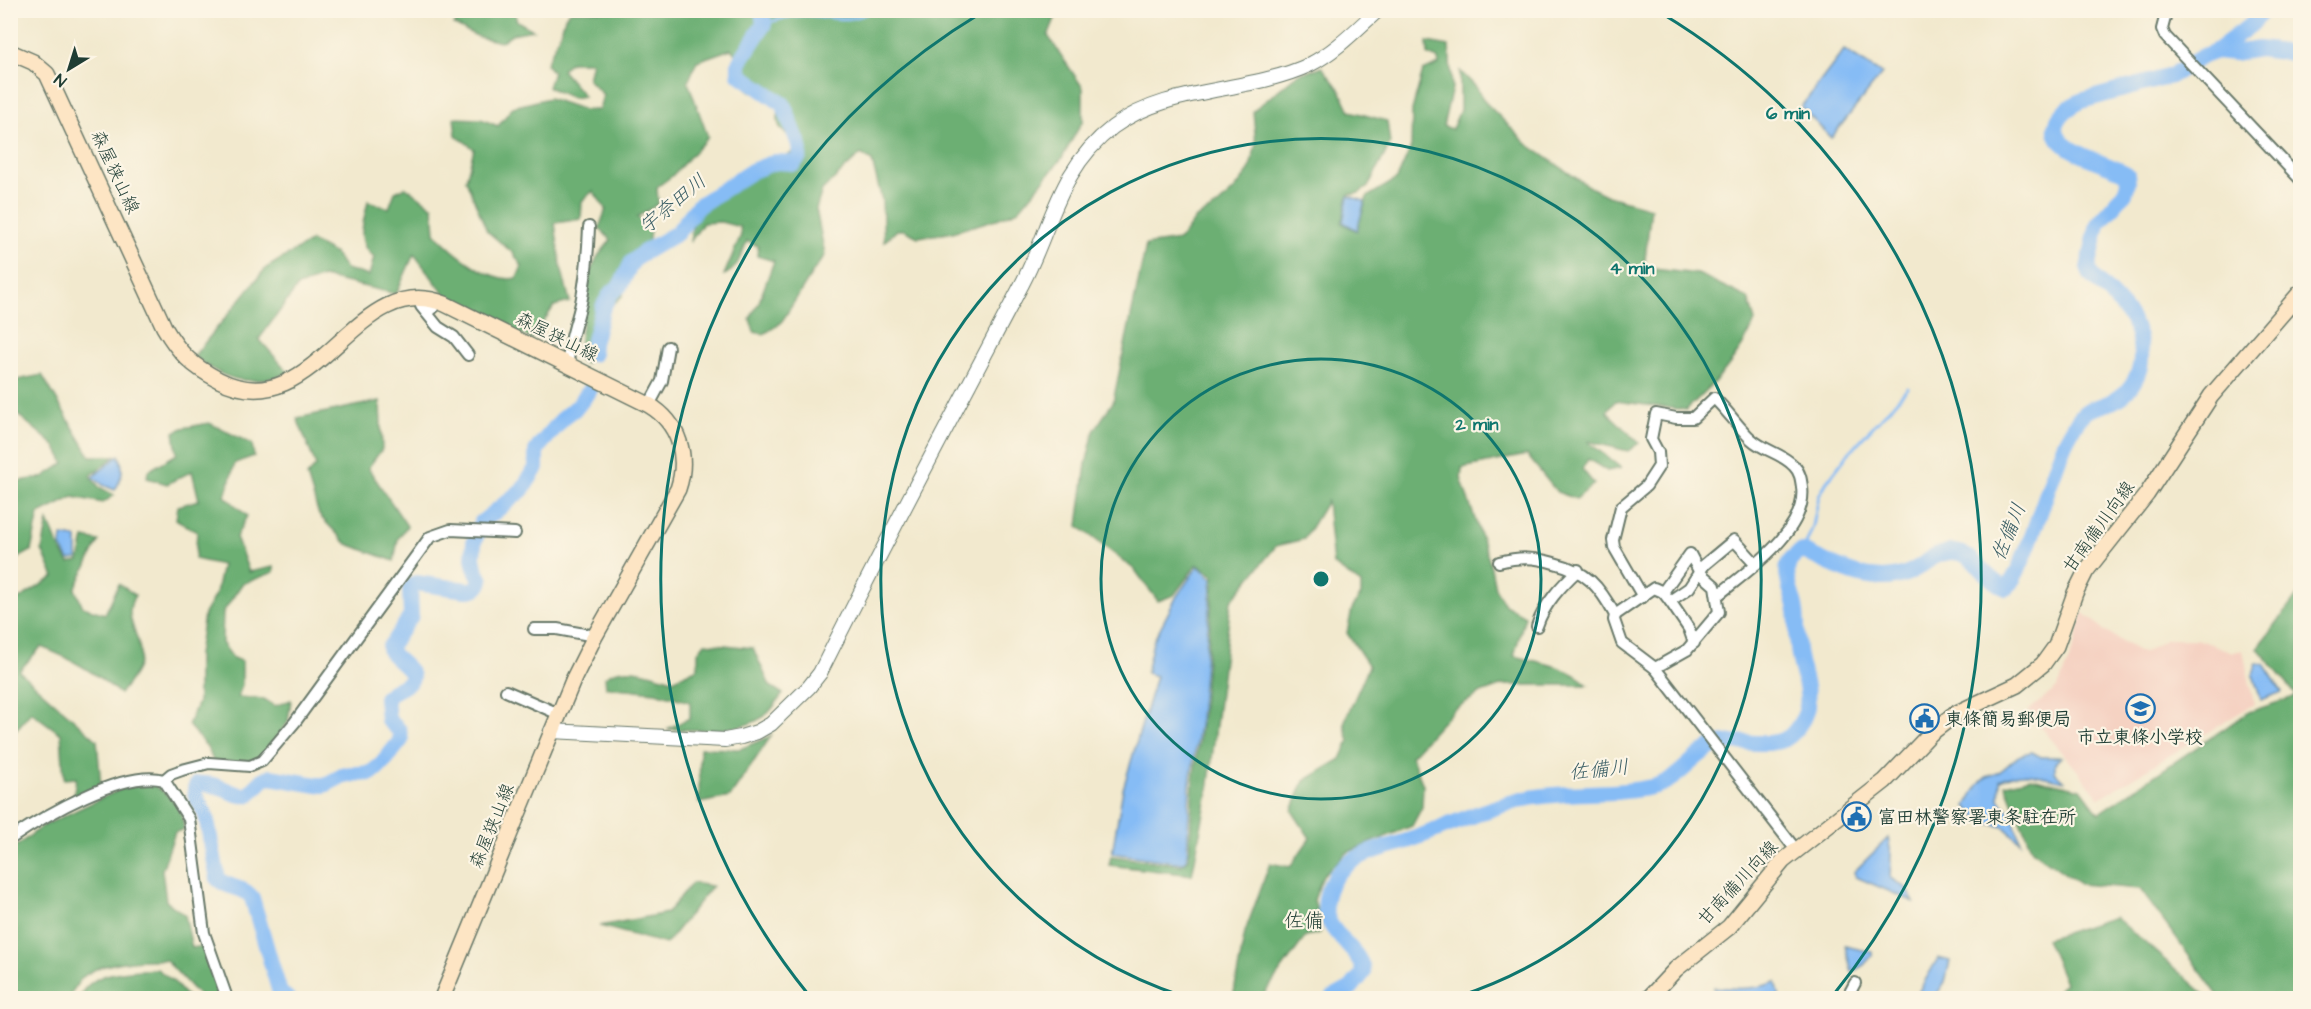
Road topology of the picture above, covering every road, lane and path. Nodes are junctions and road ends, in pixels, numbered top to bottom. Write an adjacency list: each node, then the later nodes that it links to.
1 (1378, 10): 29 (street)
2 (2163, 14): 4 (street)
3 (10, 52): 7 (main road, 森屋狭山線)
4 (2301, 179)
5 (589, 227): 10 (street)
6 (2301, 293): 32 (main road, 甘南備川向線)
7 (439, 302): 9 (street); 10 (main road, 森屋狭山線)
8 (668, 347): 11 (street)
9 (468, 355)
10 (568, 363): 11 (main road, 森屋狭山線)
11 (649, 405): 24 (main road, 森屋狭山線)
12 (515, 533): 30 (street)
13 (1499, 562): 15 (street)
14 (1756, 564): 16 (street); 18 (street); 19 (street)
15 (1578, 570): 21 (street); 22 (street)
16 (1700, 573): 17 (street); 18 (street); 20 (street)
17 (1663, 592): 19 (street); 20 (street)
18 (1717, 596): 25 (street)
19 (1643, 597): 21 (street)
20 (1670, 601): 25 (street)
21 (1615, 615): 26 (street)
22 (1537, 626)
23 (534, 629): 24 (street)
24 (595, 636): 28 (main road, 森屋狭山線)
25 (1694, 643): 26 (street)
26 (1655, 668): 32 (street)
27 (506, 691): 28 (street)
28 (559, 714): 29 (main road, 森屋狭山線)
29 (551, 731): 35 (main road, 森屋狭山線)
30 (164, 780): 31 (street); 34 (street)
31 (10, 839)
32 (1796, 850): 36 (main road, 甘南備川向線)
33 (1855, 983): 37 (street)
34 (227, 999)
35 (442, 999)
36 (1649, 999)
37 (1847, 999)

